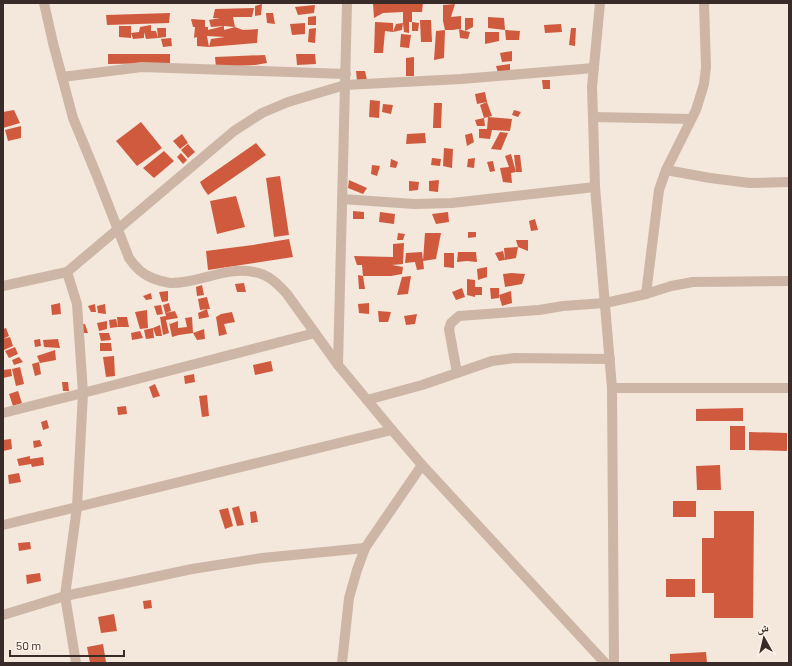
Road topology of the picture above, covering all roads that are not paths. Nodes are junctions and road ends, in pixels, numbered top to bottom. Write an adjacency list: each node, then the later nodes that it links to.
1 (44, 3): 7 (street)
2 (347, 3): 6 (street)
3 (600, 3): 5 (street)
4 (704, 3): 10 (street)
5 (594, 68): 8 (street); 9 (street)
6 (346, 74): 7 (street); 8 (street)
7 (62, 77): 15 (street)
8 (346, 85): 14 (street); 15 (street)
9 (593, 117): 10 (street); 13 (street)
10 (691, 119): 11 (street)
11 (666, 170): 12 (street); 19 (street)
12 (789, 182)
13 (595, 187): 14 (street); 20 (street)
14 (342, 199): 23 (street)
15 (118, 228): 16 (street); 21 (street)
16 (67, 272): 18 (street); 27 (street)
17 (789, 281): 19 (street)
18 (3, 286)
19 (646, 294): 20 (street)
20 (605, 303): 22 (street); 24 (street)
21 (315, 333): 23 (street); 27 (street)
22 (610, 360): 24 (street); 25 (street)
23 (338, 365): 28 (street)
24 (457, 373): 28 (street)
25 (612, 388): 26 (street); 40 (street)
26 (789, 388)
27 (83, 394): 29 (street); 32 (street)
28 (367, 400): 30 (street)
29 (3, 413)
30 (392, 430): 31 (street); 32 (street)
31 (422, 465): 34 (street); 39 (street)
32 (77, 507): 33 (street); 35 (street)
33 (3, 525)
34 (365, 548): 35 (street); 38 (street)
35 (65, 596): 36 (street); 37 (street)
36 (3, 615)
37 (76, 663)
38 (342, 663)
39 (605, 663)
40 (614, 663)

